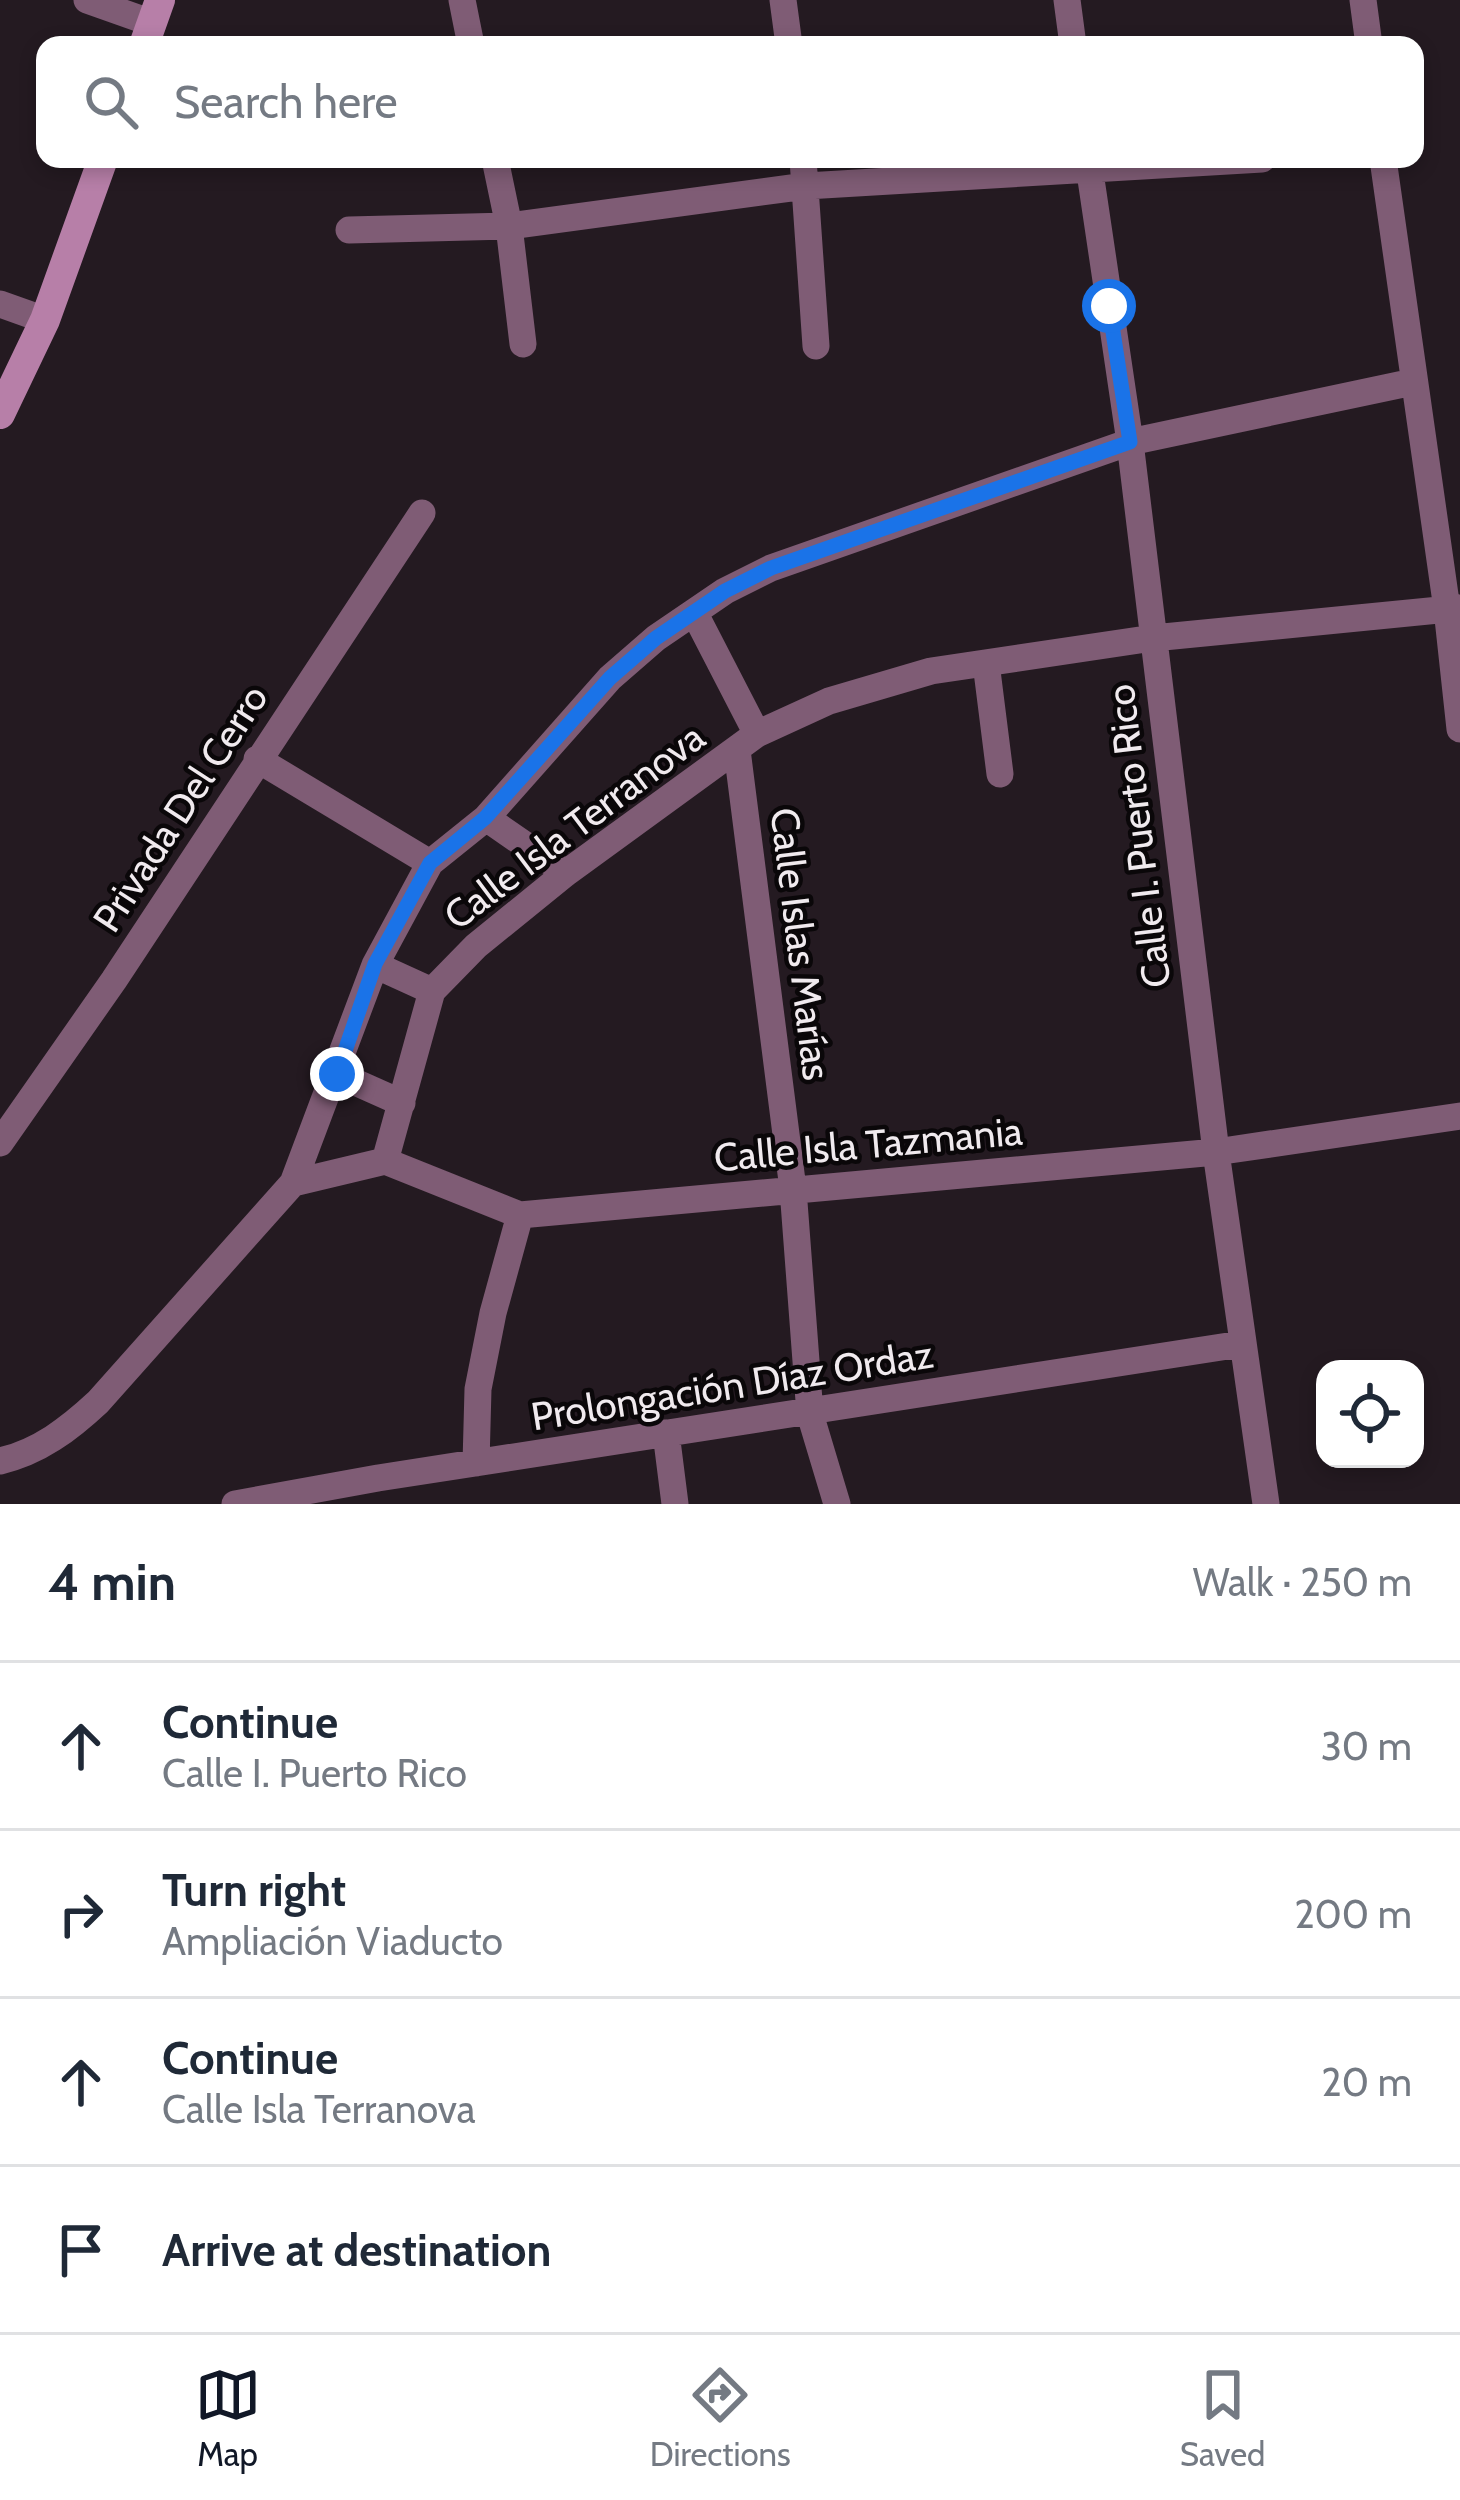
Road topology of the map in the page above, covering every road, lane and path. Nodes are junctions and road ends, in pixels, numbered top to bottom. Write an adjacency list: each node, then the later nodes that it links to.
1 (87, 0): 6 (street)
2 (462, 0): 7 (street)
3 (783, 0): 8 (street)
4 (1067, 0): 9 (street)
5 (1363, 0): 10 (street)
6 (152, 22)
7 (469, 36)
8 (787, 36)
9 (1072, 36)
10 (1368, 36)
11 (100, 168): 20 (main road)
12 (497, 168): 17 (street)
13 (946, 168): 16 (street)
14 (1090, 168): 25 (street, Calle I. Puerto Rico)
15 (1384, 168): 23 (street)
16 (804, 172): 17 (street); 22 (street)
17 (509, 226): 18 (street); 21 (street)
18 (350, 230)
19 (0, 304): 20 (street)
20 (45, 320): 24 (main road)
21 (523, 344)
22 (816, 346)
23 (1413, 382): 25 (street); 27 (street)
24 (0, 414)
25 (1130, 442): 28 (street); 29 (street, Calle I. Puerto Rico)
26 (422, 513): 33 (street, Privada Del Cerro)
27 (1454, 609): 29 (street, Calle Isla Terranova); 31 (street)
28 (694, 612): 32 (street, Calle Islas Marías); 35 (street)
29 (1153, 638): 30 (street, Calle Isla Terranova); 44 (street, Calle I. Puerto Rico)
30 (986, 663): 32 (street, Calle Isla Terranova); 34 (street)
31 (1460, 729)
32 (747, 742): 37 (street, Calle Isla Terranova); 47 (street, Calle Islas Marías)
33 (257, 759): 36 (street); 43 (street, Privada Del Cerro)
34 (1000, 774)
35 (485, 818): 36 (street); 37 (street)
36 (430, 863): 38 (street)
37 (566, 873): 39 (street, Calle Isla Terranova)
38 (375, 964): 39 (street); 40 (street)
39 (432, 991): 41 (street)
40 (337, 1074): 41 (street); 46 (street)
41 (402, 1103): 45 (street)
42 (1460, 1116): 44 (street, Calle Isla Tazmania)
43 (0, 1144)
44 (1216, 1152): 47 (street, Calle Isla Tazmania); 49 (street, Calle I. Puerto Rico)
45 (385, 1161): 46 (street); 48 (street, Calle Isla Tazmania)
46 (293, 1183): 52 (street)
47 (793, 1189): 48 (street, Calle Isla Tazmania); 50 (street, Calle Islas Marías)
48 (520, 1215): 53 (street)
49 (1240, 1344): 50 (street, Prolongación Díaz Ordaz); 58 (street, Calle I. Puerto Rico)
50 (810, 1414): 51 (street, Prolongación Díaz Ordaz); 57 (street, Calle Islas Marías)
51 (666, 1433): 53 (street, Prolongación Díaz Ordaz); 56 (street)
52 (0, 1461)
53 (476, 1463): 54 (street, Prolongación Díaz Ordaz)
54 (380, 1491): 55 (street, Prolongación Díaz Ordaz)
55 (240, 1504)
56 (675, 1504)
57 (837, 1504)
58 (1266, 1504)

